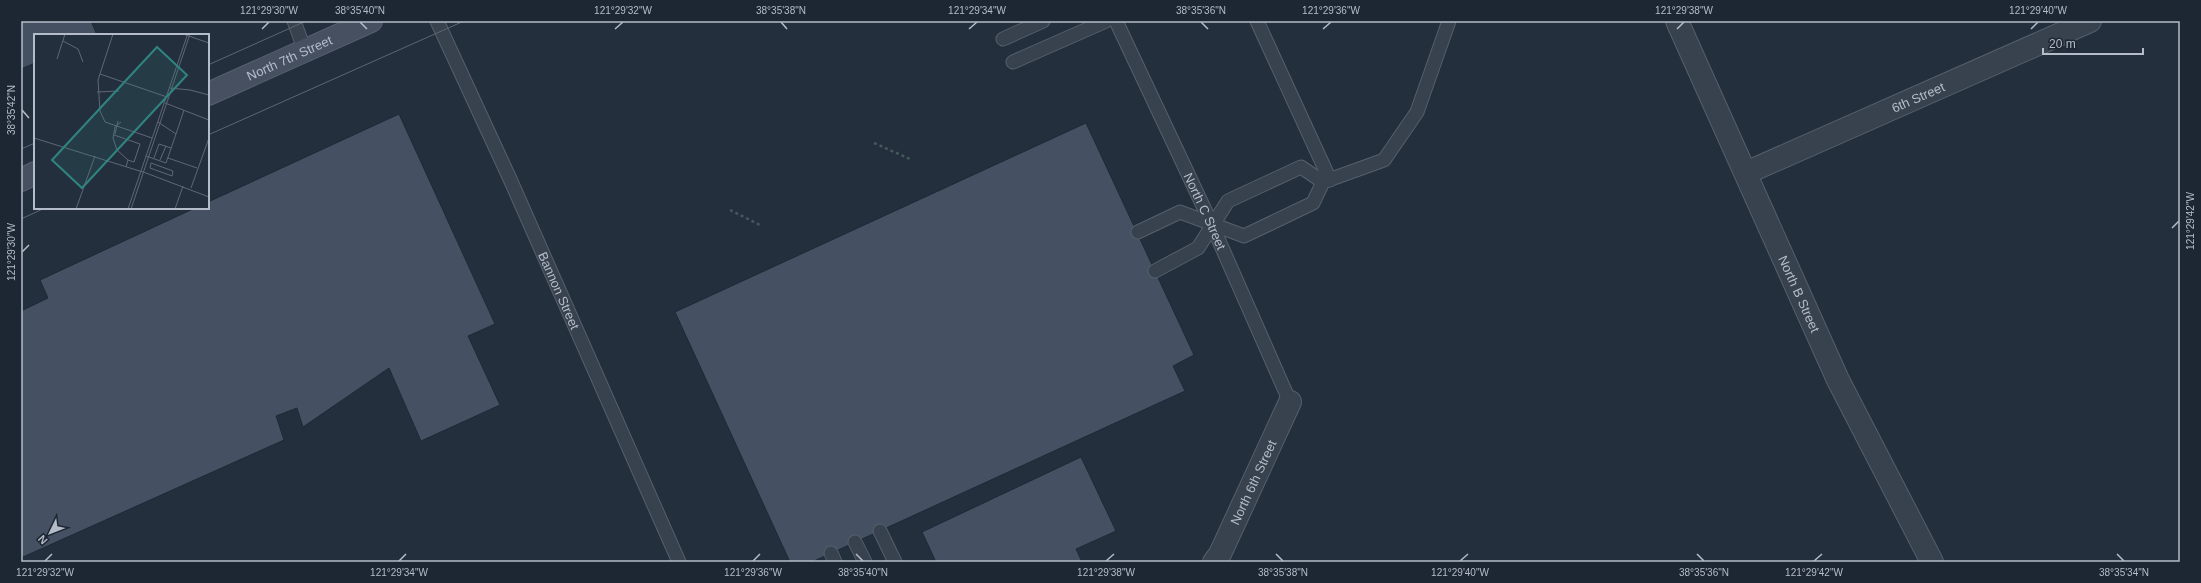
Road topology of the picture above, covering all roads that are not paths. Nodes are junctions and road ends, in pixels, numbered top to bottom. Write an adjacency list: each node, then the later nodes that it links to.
1 (294, 21): 12 (lane)
2 (371, 21): 12 (main road, North 7th Street)
3 (437, 21): 25 (lane, Bannon Street)
4 (1043, 21): 11 (lane)
5 (1106, 21): 13 (lane)
6 (1116, 21): 19 (lane, North C Street)
7 (1257, 21): 18 (lane)
8 (1449, 21): 18 (lane)
9 (1677, 21): 15 (street, North B Street)
10 (2090, 21): 15 (street, 6th Street)
11 (1003, 39)
12 (305, 51): 14 (main road, North 7th Street)
13 (1013, 62)
14 (209, 94)
15 (1746, 173): 29 (street, North B Street)
16 (34, 174): 17 (main road)
17 (21, 180)
18 (1326, 181): 19 (lane); 19 (lane)
19 (1212, 225): 20 (lane); 21 (lane); 22 (lane, North C Street)
20 (1138, 232)
21 (1155, 271)
22 (1290, 402): 28 (street, North 6th Street)
23 (880, 531): 27 (lane)
24 (855, 542): 26 (lane)
25 (679, 562)
26 (865, 562)
27 (895, 562)
28 (1214, 562)
29 (1932, 562)

